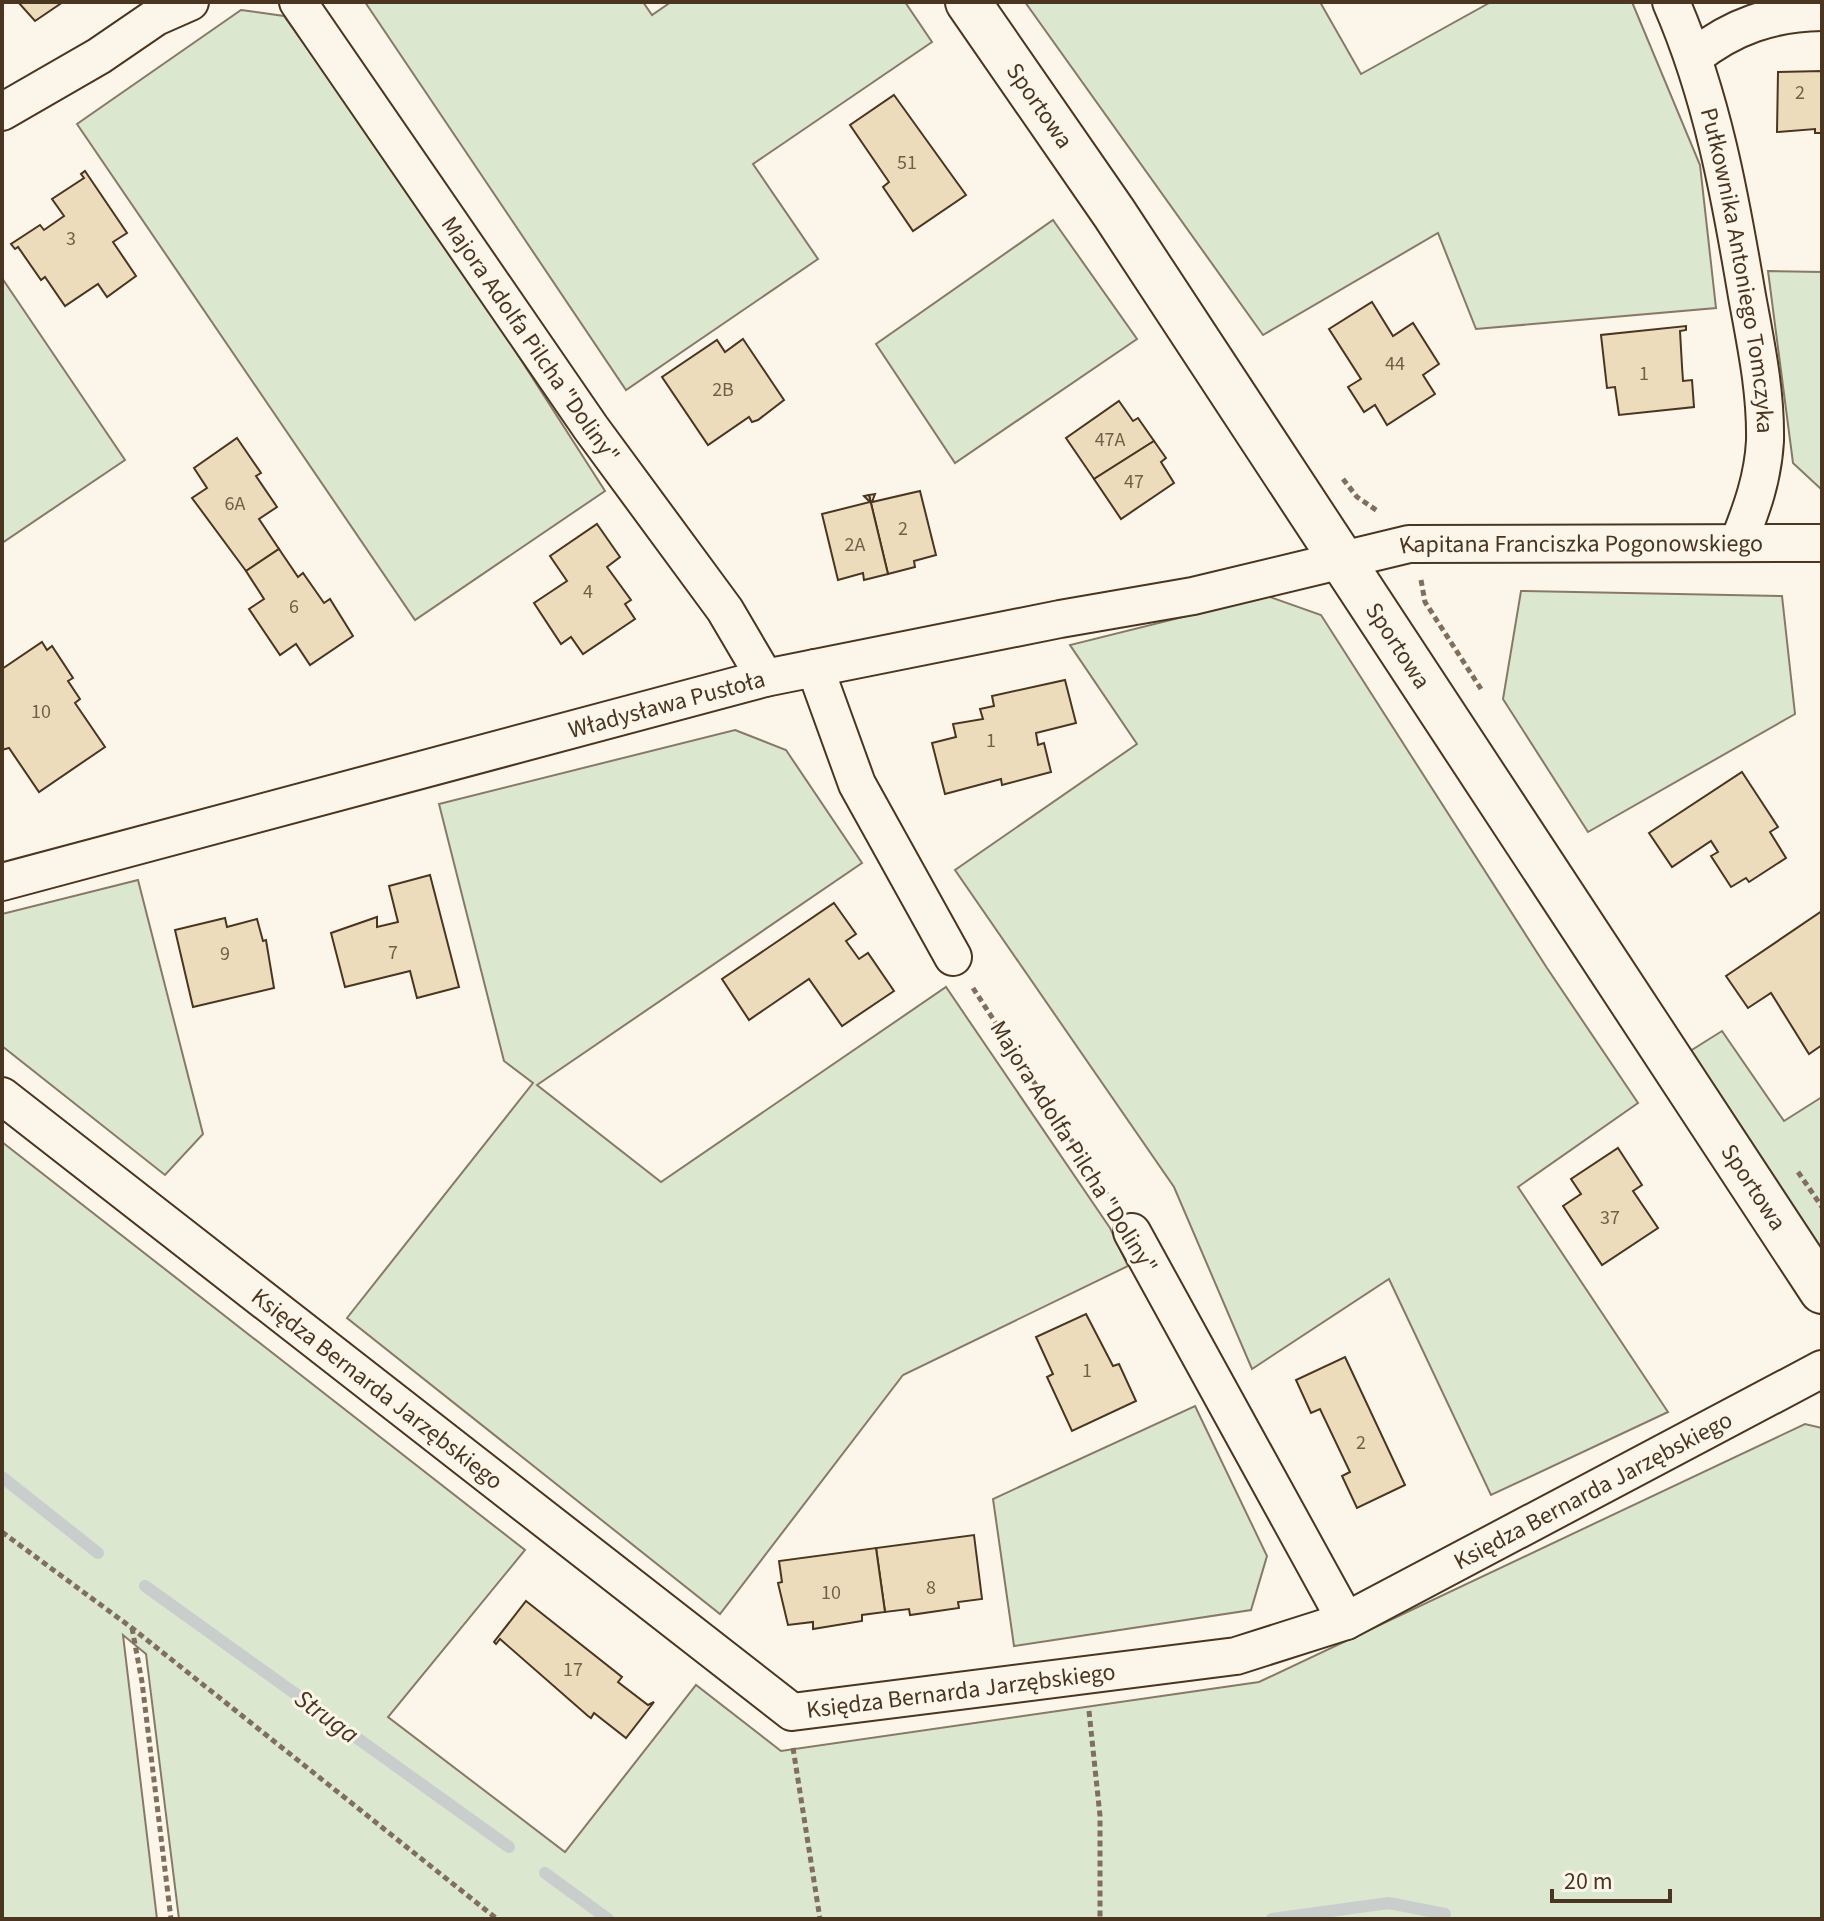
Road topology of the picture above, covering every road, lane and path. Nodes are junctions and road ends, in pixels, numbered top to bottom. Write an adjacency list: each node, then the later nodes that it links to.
1 (190, 2): 7 (street)
2 (298, 2): 12 (street, Majora Adolfa Pilcha "Doliny")
3 (968, 2): 10 (street, Sportowa)
4 (1671, 2): 6 (street, Pułkownika Antoniego Tomczyka)
5 (1822, 12): 6 (street)
6 (1694, 57): 8 (street, Pułkownika Antoniego Tomczyka)
7 (2, 112)
8 (1739, 541): 9 (street, Kapitana Franciszka Pogonowskiego); 10 (street, Kapitana Franciszka Pogonowskiego)
9 (1822, 543)
10 (1341, 559): 11 (street, Władysława Pustoła); 17 (street, Sportowa)
11 (815, 668): 12 (street, Władysława Pustoła); 14 (street)
12 (765, 678): 13 (street, Władysława Pustoła)
13 (2, 882)
14 (953, 957): 16 (path, Majora Adolfa Pilcha "Doliny")
15 (2, 1096): 23 (street, Księdza Bernarda Jarzębskiego)
16 (1132, 1232): 20 (street, Majora Adolfa Pilcha "Doliny")
17 (1822, 1291)
18 (1822, 1369): 20 (street, Księdza Bernarda Jarzębskiego)
19 (2, 1532): 21 (path)
20 (1346, 1621): 22 (street, Księdza Bernarda Jarzębskiego)
21 (132, 1628): 24 (path); 25 (path)
22 (1083, 1675): 23 (street, Księdza Bernarda Jarzębskiego); 27 (path)
23 (794, 1711): 26 (path)
24 (171, 1919)
25 (497, 1919)
26 (820, 1919)
27 (1100, 1919)

